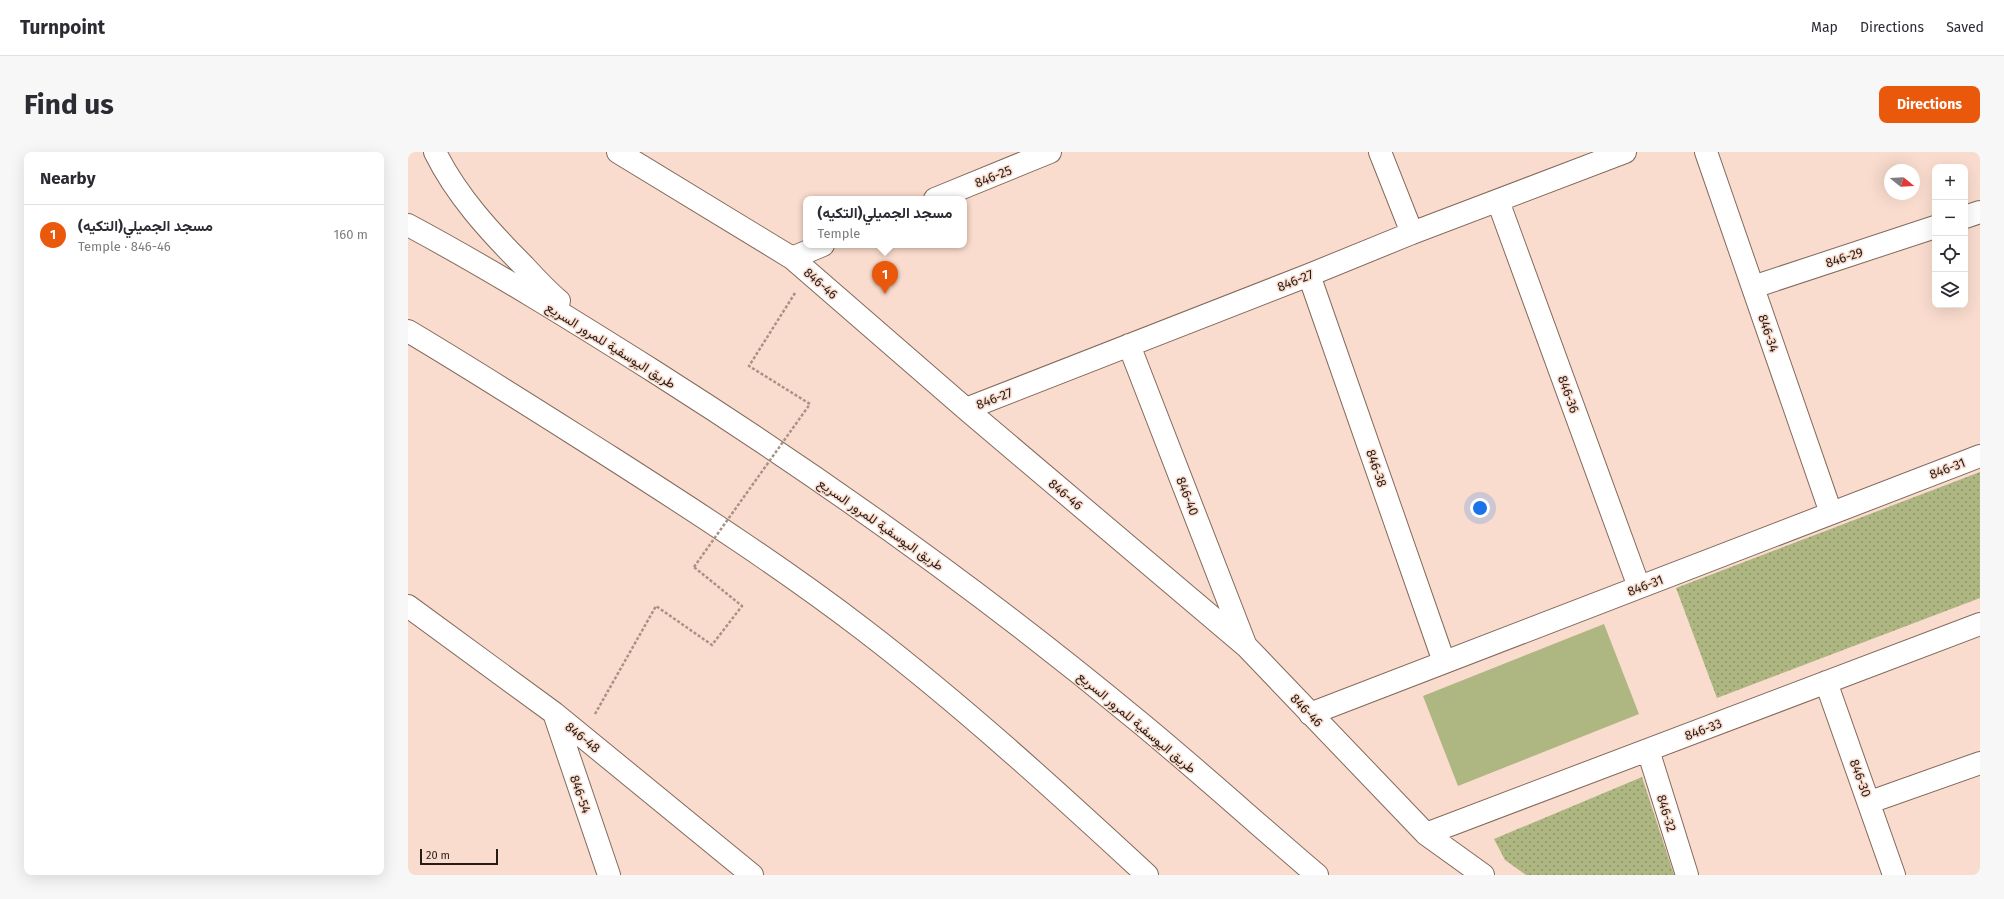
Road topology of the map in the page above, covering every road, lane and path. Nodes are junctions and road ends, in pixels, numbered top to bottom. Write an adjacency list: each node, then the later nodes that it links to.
1 (435, 152): 20 (main road)
2 (618, 152): 15 (main road, 846-46)
3 (1050, 152): 7 (main road, 846-25)
4 (1380, 152): 13 (main road)
5 (1625, 152): 8 (main road, 846-27)
6 (1706, 152): 18 (main road, 846-34)
7 (942, 196)
8 (1498, 202): 13 (main road, 846-27); 25 (main road, 846-36)
9 (1980, 212): 10 (main road)
10 (1968, 216)
11 (408, 225): 20 (main road, طريق اليوسفية للمرور السريع)
12 (1932, 228): 18 (main road, 846-29)
13 (1412, 233): 17 (main road, 846-27)
14 (816, 248): 15 (main road)
15 (792, 258): 16 (main road, 846-46)
16 (808, 272): 22 (main road, 846-46); 33 (path, bridge)
17 (1309, 275): 21 (main road, 846-27); 29 (main road, 846-38)
18 (1753, 287): 24 (main road, 846-34)
19 (408, 331): 40 (main road)
20 (609, 343): 41 (main road, طريق اليوسفية للمرور السريع)
21 (1129, 345): 22 (main road, 846-27); 28 (main road, 846-40)
22 (966, 409): 28 (main road, 846-46)
23 (1980, 456): 24 (main road, 846-31)
24 (1831, 513): 25 (main road, 846-31)
25 (1639, 587): 29 (main road, 846-31)
26 (408, 606): 31 (main road, 846-48)
27 (1980, 624): 30 (main road, 846-33)
28 (1246, 646): 32 (main road, 846-46)
29 (1444, 662): 32 (main road, 846-31)
30 (1826, 682): 34 (main road, 846-33); 36 (main road, 846-30)
31 (554, 713): 33 (main road, 846-48); 38 (main road, 846-54)
32 (1310, 714): 37 (main road, 846-46)
33 (582, 737): 39 (main road, 846-48)
34 (1648, 750): 37 (main road, 846-33); 43 (main road, 846-32)
35 (1980, 763): 36 (main road)
36 (1870, 802): 44 (main road, 846-30)
37 (1426, 834): 42 (main road, 846-46)
38 (609, 875)
39 (752, 875)
40 (1147, 875)
41 (1317, 875)
42 (1483, 875)
43 (1687, 875)
44 (1894, 875)

